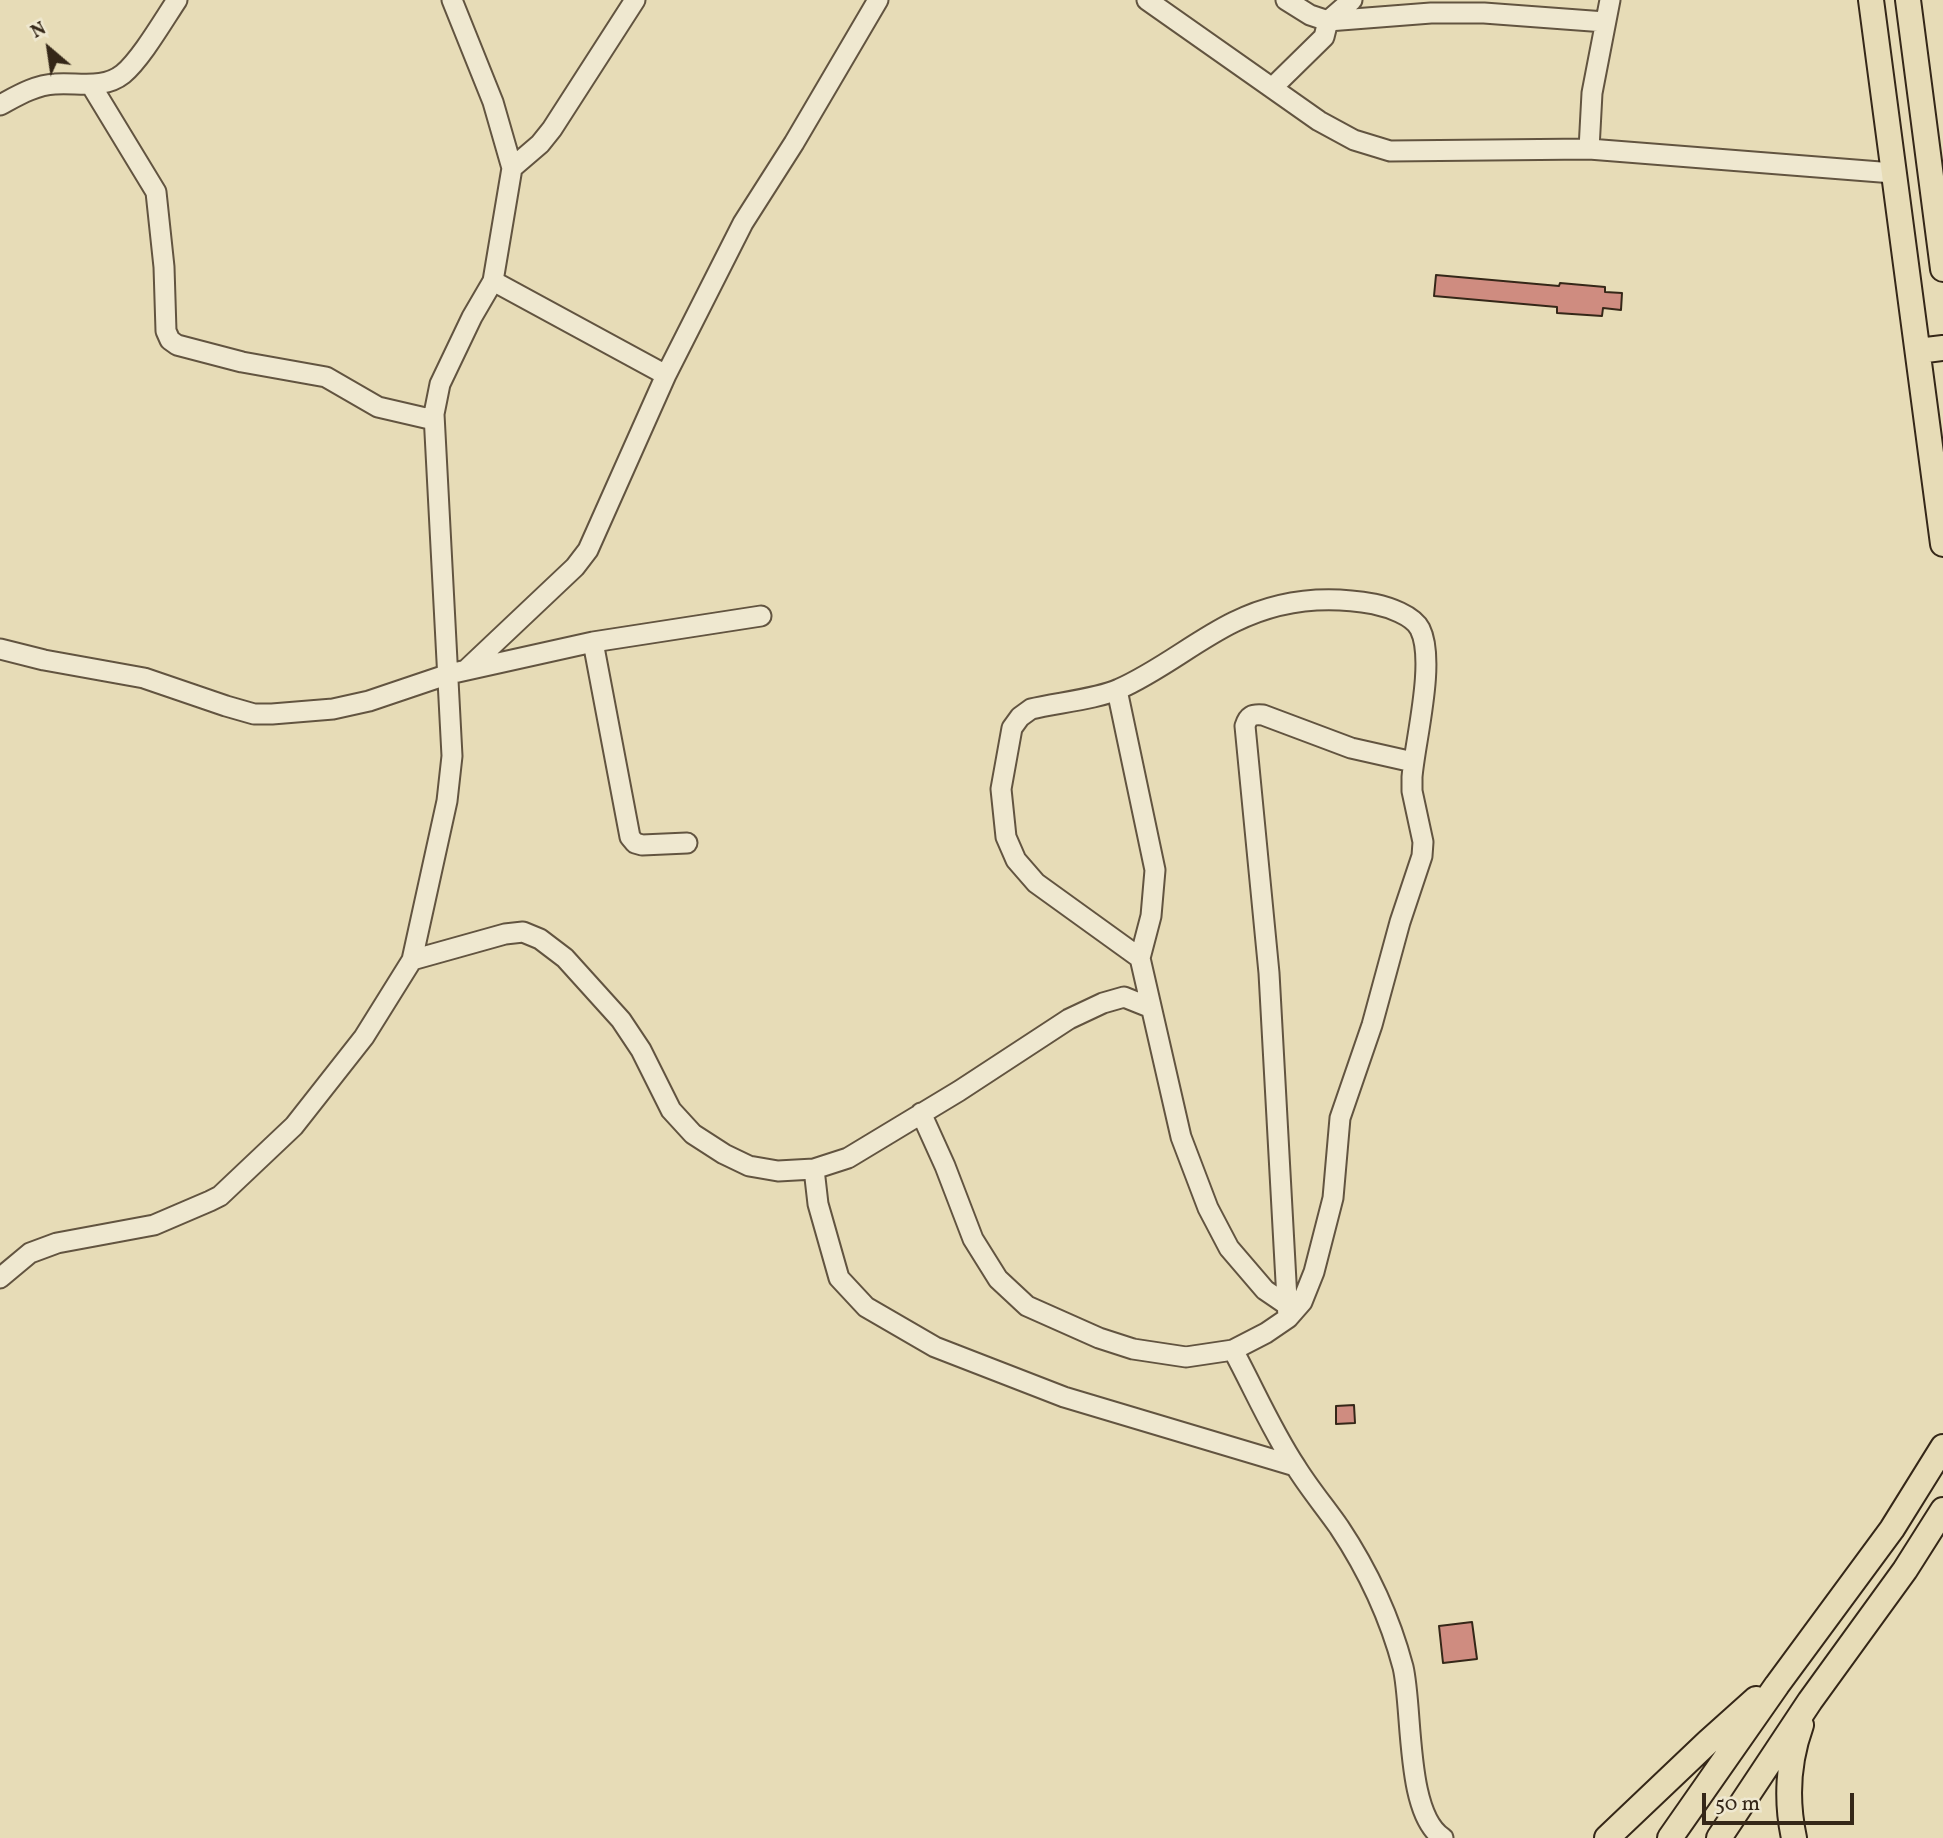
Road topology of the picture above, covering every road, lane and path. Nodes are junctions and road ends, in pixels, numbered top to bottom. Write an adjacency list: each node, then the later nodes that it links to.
1 (177, 0): 13 (street)
2 (452, 0): 17 (street)
3 (635, 0): 17 (street)
4 (878, 0): 23 (street)
5 (1147, 0): 14 (street)
6 (1286, 0): 11 (street)
7 (1352, 0): 11 (street)
8 (1610, 0): 12 (street)
9 (1871, 0): 18 (main road)
10 (1908, 0): 19 (main road)
11 (1328, 21): 12 (street); 14 (street)
12 (1605, 22): 16 (street)
13 (91, 85): 15 (street); 24 (street)
14 (1272, 88): 16 (street)
15 (0, 105)
16 (1590, 149): 18 (street)
17 (512, 168): 20 (street)
18 (1894, 173): 22 (main road)
19 (1943, 268)
20 (494, 281): 23 (street); 24 (street)
21 (1943, 348): 22 (main road)
22 (1918, 351): 25 (main road)
23 (666, 375): 29 (street)
24 (434, 420): 29 (street)
25 (1943, 544)
26 (761, 616): 27 (street)
27 (593, 642): 29 (street); 32 (street)
28 (0, 649): 29 (street)
29 (457, 673): 34 (street)
30 (1117, 690): 31 (street); 33 (street); 33 (street)
31 (1413, 762): 39 (street); 39 (street)
32 (687, 844)
33 (1140, 958): 35 (street)
34 (412, 960): 37 (street); 38 (street)
35 (1149, 1007): 36 (street); 39 (street)
36 (920, 1113): 37 (street); 40 (street)
37 (814, 1169): 42 (street)
38 (0, 1278)
39 (1288, 1312): 40 (street)
40 (1233, 1350): 42 (street)
41 (1943, 1447): 44 (main road)
42 (1294, 1466): 46 (street)
43 (1943, 1510): 45 (main road)
44 (1777, 1685): 47 (main road); 48 (main road)
45 (1810, 1701): 49 (main road); 50 (main road)
46 (1443, 1838)
47 (1607, 1838)
48 (1670, 1838)
49 (1718, 1838)
50 (1794, 1838)

